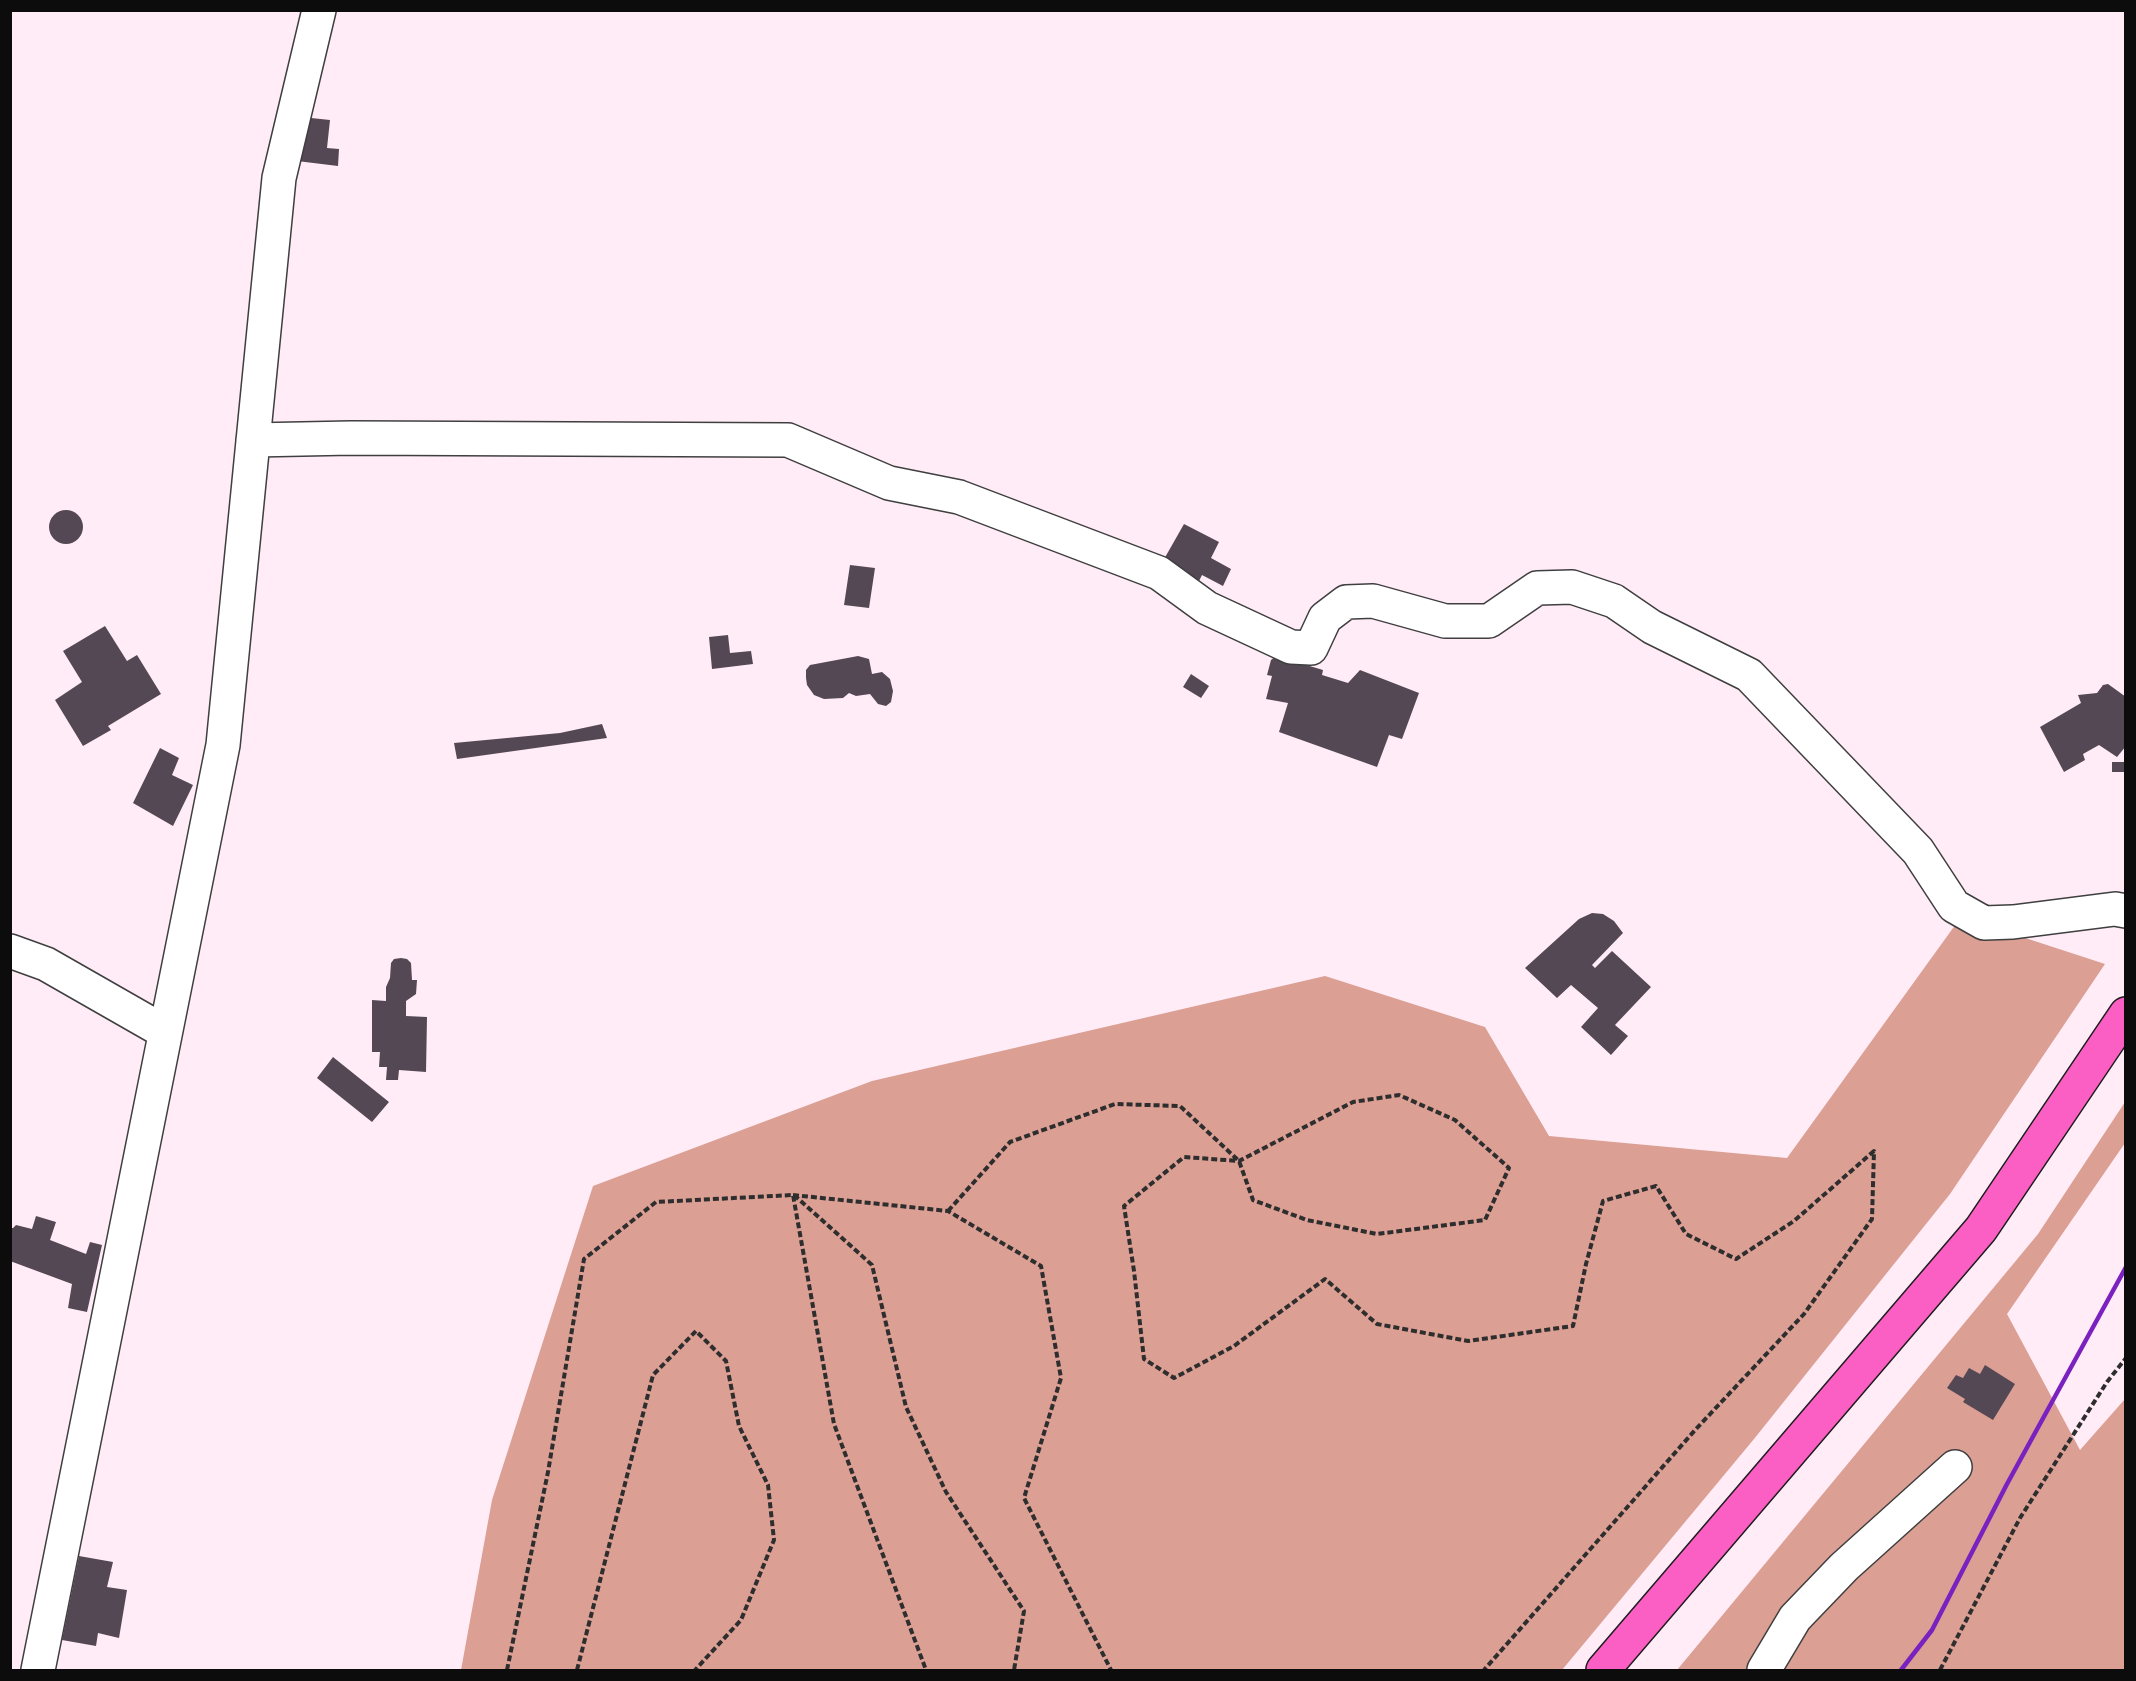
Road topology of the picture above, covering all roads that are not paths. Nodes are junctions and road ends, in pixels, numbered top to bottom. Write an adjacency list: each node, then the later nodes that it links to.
1 (320, 10): 2 (street)
2 (253, 440): 3 (street); 6 (street)
3 (2126, 911)
4 (10, 951): 6 (street)
5 (2126, 1014): 9 (main road)
6 (165, 1032): 8 (street)
7 (1955, 1467): 10 (street)
8 (38, 1671)
9 (1603, 1671)
10 (1764, 1671)

